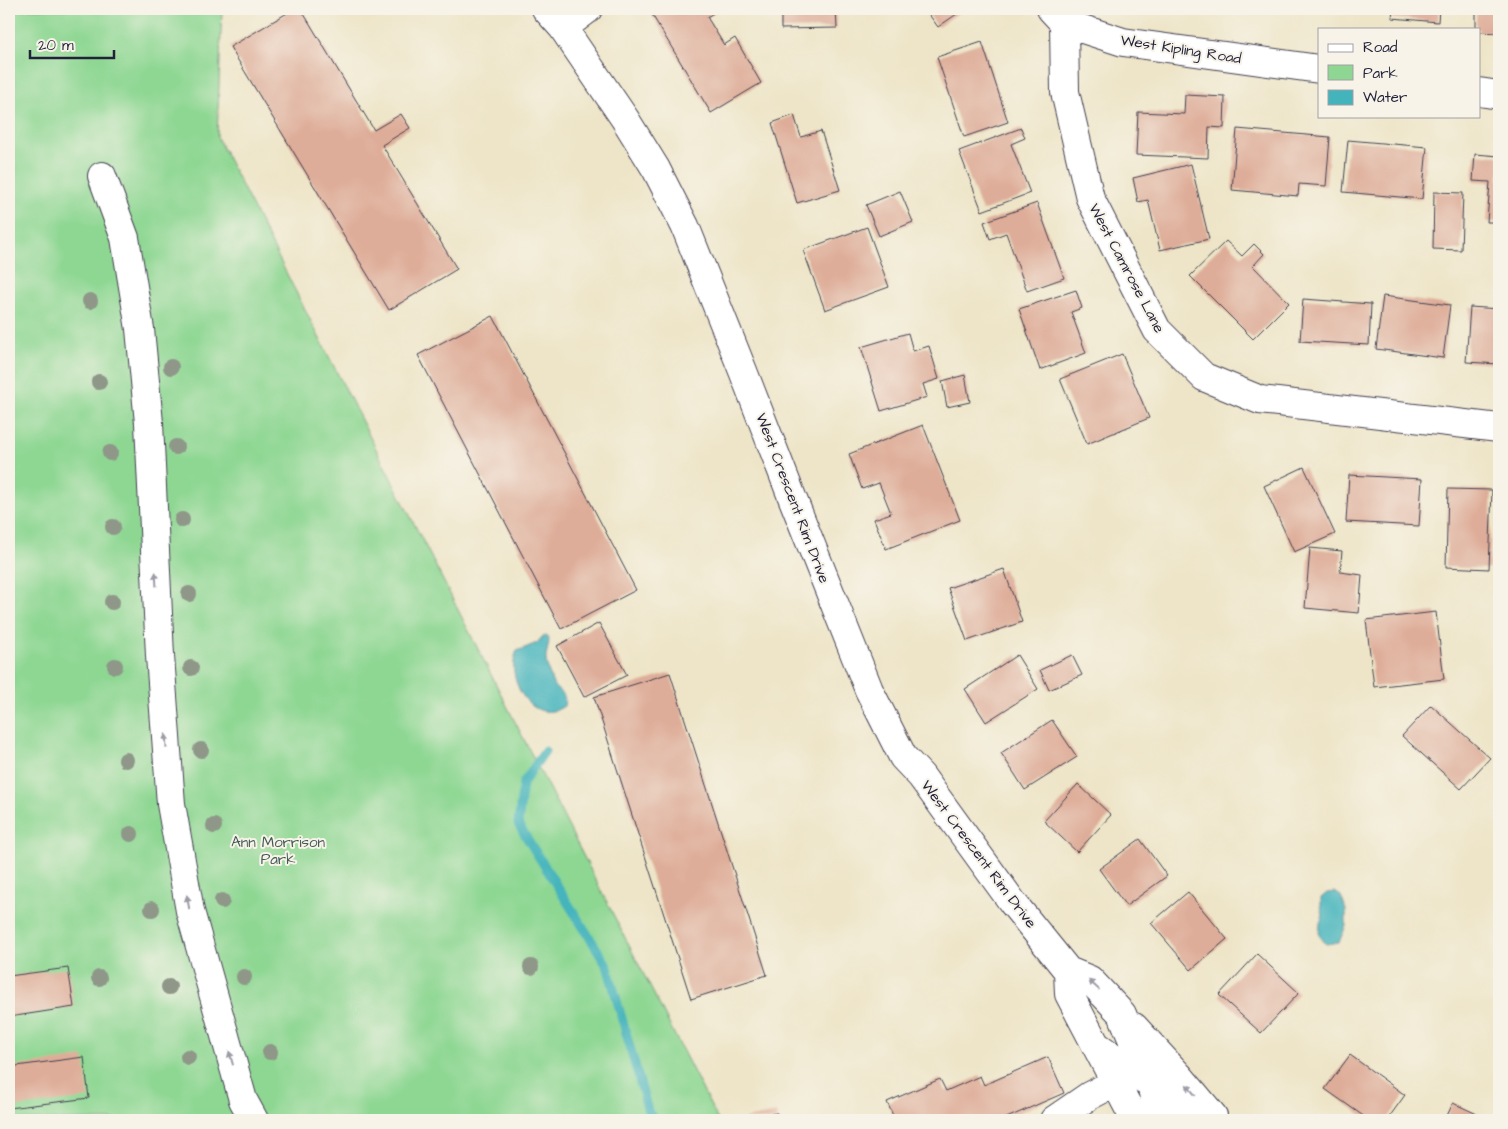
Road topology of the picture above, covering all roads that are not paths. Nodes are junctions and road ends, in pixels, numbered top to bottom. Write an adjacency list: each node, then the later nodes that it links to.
1 (588, 9): 3 (street)
2 (1058, 16): 4 (street, West Kipling Road); 8 (street, West Camrose Lane)
3 (555, 18): 9 (street, West Crescent Rim Drive)
4 (1318, 70)
5 (1480, 92): 6 (street)
6 (1499, 95)
7 (102, 176): 14 (street, one-way to 7)
8 (1499, 428)
9 (1068, 971): 10 (street, West Crescent Rim Drive, one-way to 9); 11 (street)
10 (1122, 1014): 13 (street, West Crescent Rim Drive); 15 (street, one-way to 10)
11 (1096, 1045): 12 (street); 13 (street)
12 (1116, 1082): 16 (street); 17 (street)
13 (1151, 1085): 15 (street); 18 (street, West Crescent Rim Drive)
14 (243, 1113)
15 (1213, 1119)
16 (1054, 1120)
17 (1135, 1120)
18 (1160, 1120)

